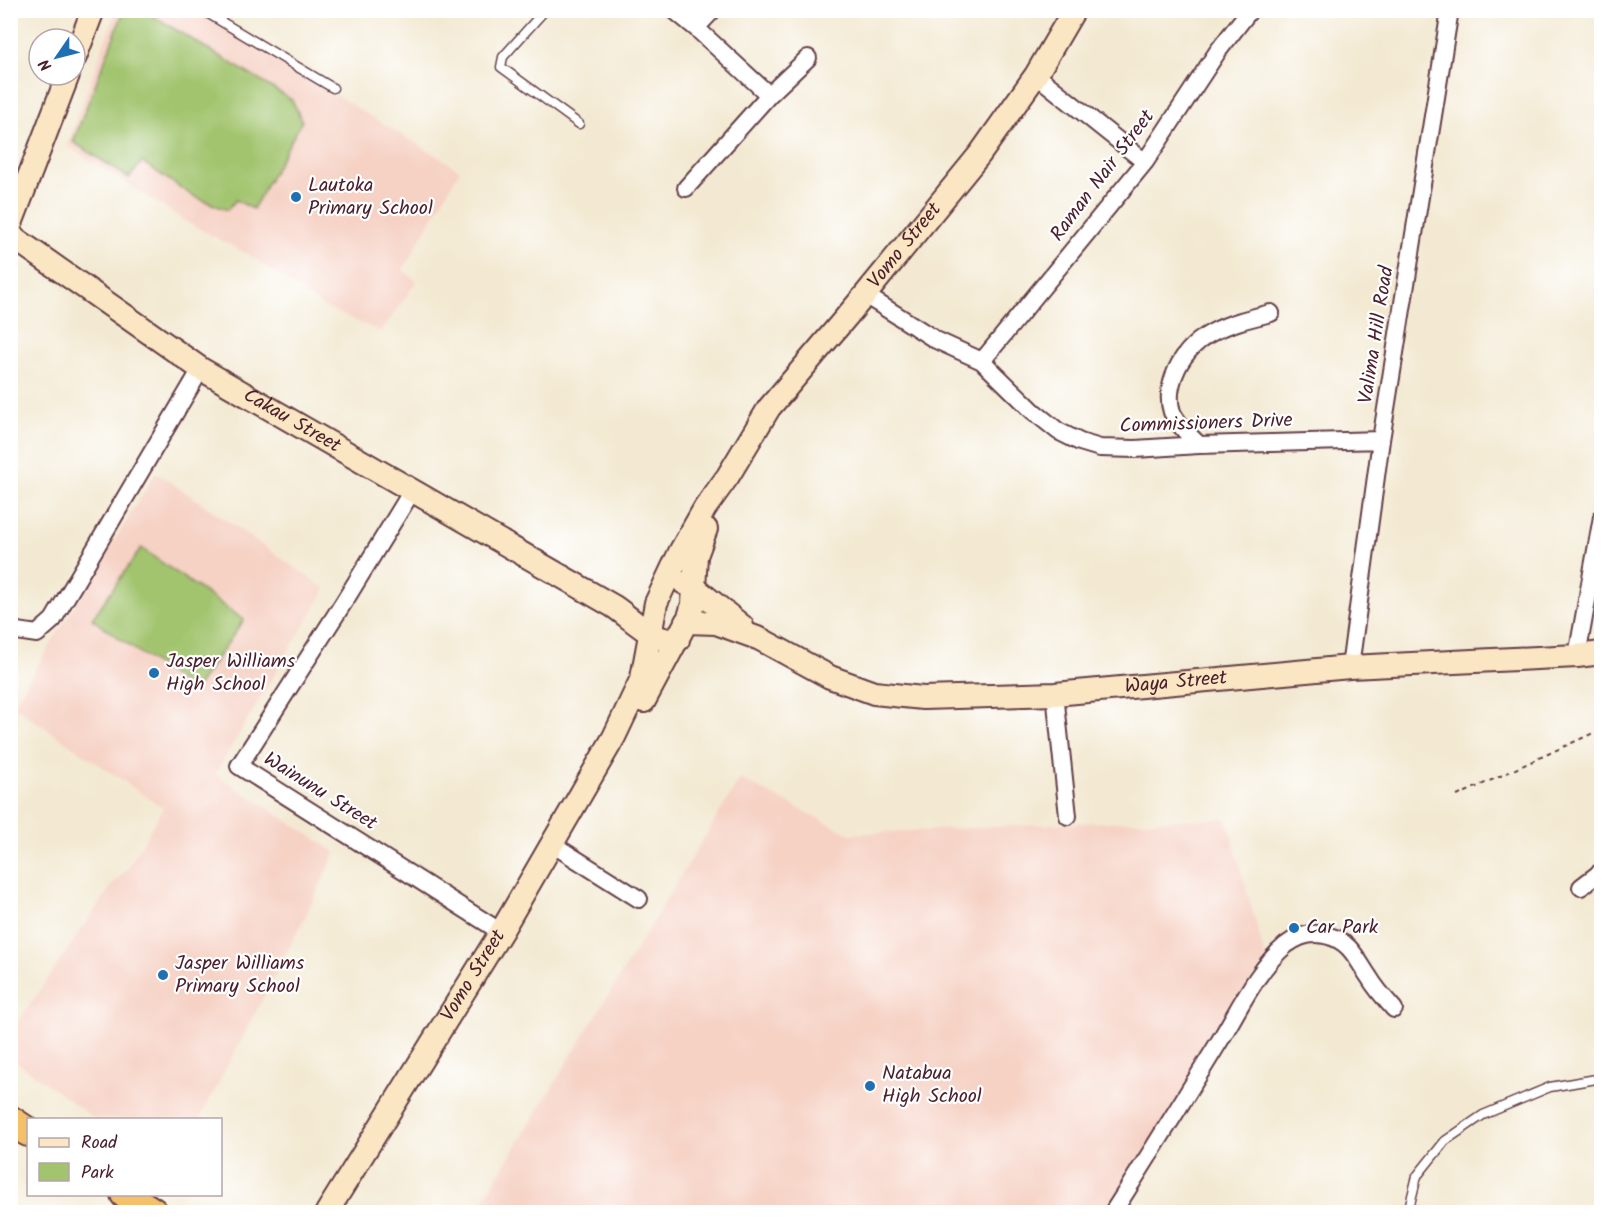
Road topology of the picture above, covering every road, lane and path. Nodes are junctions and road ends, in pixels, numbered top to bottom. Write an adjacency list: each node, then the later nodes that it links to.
1 (202, 10): 14 (lane)
2 (545, 10): 16 (lane)
3 (674, 10): 10 (street)
4 (712, 10): 10 (street)
5 (1074, 10): 12 (main road, Vomo Street)
6 (1250, 10): 17 (street, Raman Nair Street)
7 (1450, 10): 25 (street, Valima Hill Road)
8 (90, 12): 9 (main road)
9 (85, 27)
10 (696, 28): 15 (street)
11 (808, 58): 15 (street)
12 (1036, 75): 17 (street); 21 (main road, Vomo Street)
13 (63, 87): 19 (main road)
14 (333, 88)
15 (769, 95): 18 (street)
16 (579, 124)
17 (1145, 162): 23 (street, Raman Nair Street)
18 (686, 188)
19 (10, 226)
20 (10, 235): 24 (main road, Cakau Street)
21 (866, 295): 23 (street, Commissioners Drive); 27 (main road, Vomo Street)
22 (1271, 313): 26 (street)
23 (982, 361): 26 (street, Commissioners Drive)
24 (201, 369): 28 (main road, Cakau Street); 33 (street)
25 (1381, 440): 26 (street, Commissioners Drive); 39 (street, Valima Hill Road)
26 (1198, 445)
27 (728, 476): 30 (main road, Vomo Street); 31 (main road, Vomo Street)
28 (412, 491): 32 (main road, Cakau Street); 49 (street, Wainunu Street)
29 (1602, 517): 38 (street)
30 (694, 587): 31 (main road); 34 (main road, Vomo Street); 36 (main road, Waya Street)
31 (663, 589): 32 (main road, Cakau Street); 35 (main road, Vomo Street)
32 (584, 590): 35 (main road, Cakau Street)
33 (10, 630)
34 (682, 631): 35 (main road, Waya Street); 36 (main road, Waya Street); 42 (main road, Vomo Street)
35 (650, 633): 42 (main road, Vomo Street)
36 (760, 639): 40 (main road, Waya Street)
37 (1602, 653): 38 (main road, Waya Street)
38 (1577, 656): 39 (main road, Waya Street)
39 (1350, 667): 40 (main road, Waya Street)
40 (1055, 694): 44 (street)
41 (1602, 729): 43 (path)
42 (614, 737): 45 (main road, Vomo Street)
43 (1457, 796)
44 (1068, 816)
45 (552, 844): 48 (street); 49 (main road, Vomo Street)
46 (1602, 871): 47 (street)
47 (1581, 887)
48 (639, 898)
49 (501, 932): 54 (main road, Vomo Street)
50 (1394, 1010): 55 (street)
51 (1602, 1078): 56 (lane)
52 (128, 1196): 53 (highway)
53 (153, 1212)
54 (327, 1212)
55 (1113, 1212)
56 (1408, 1212)

